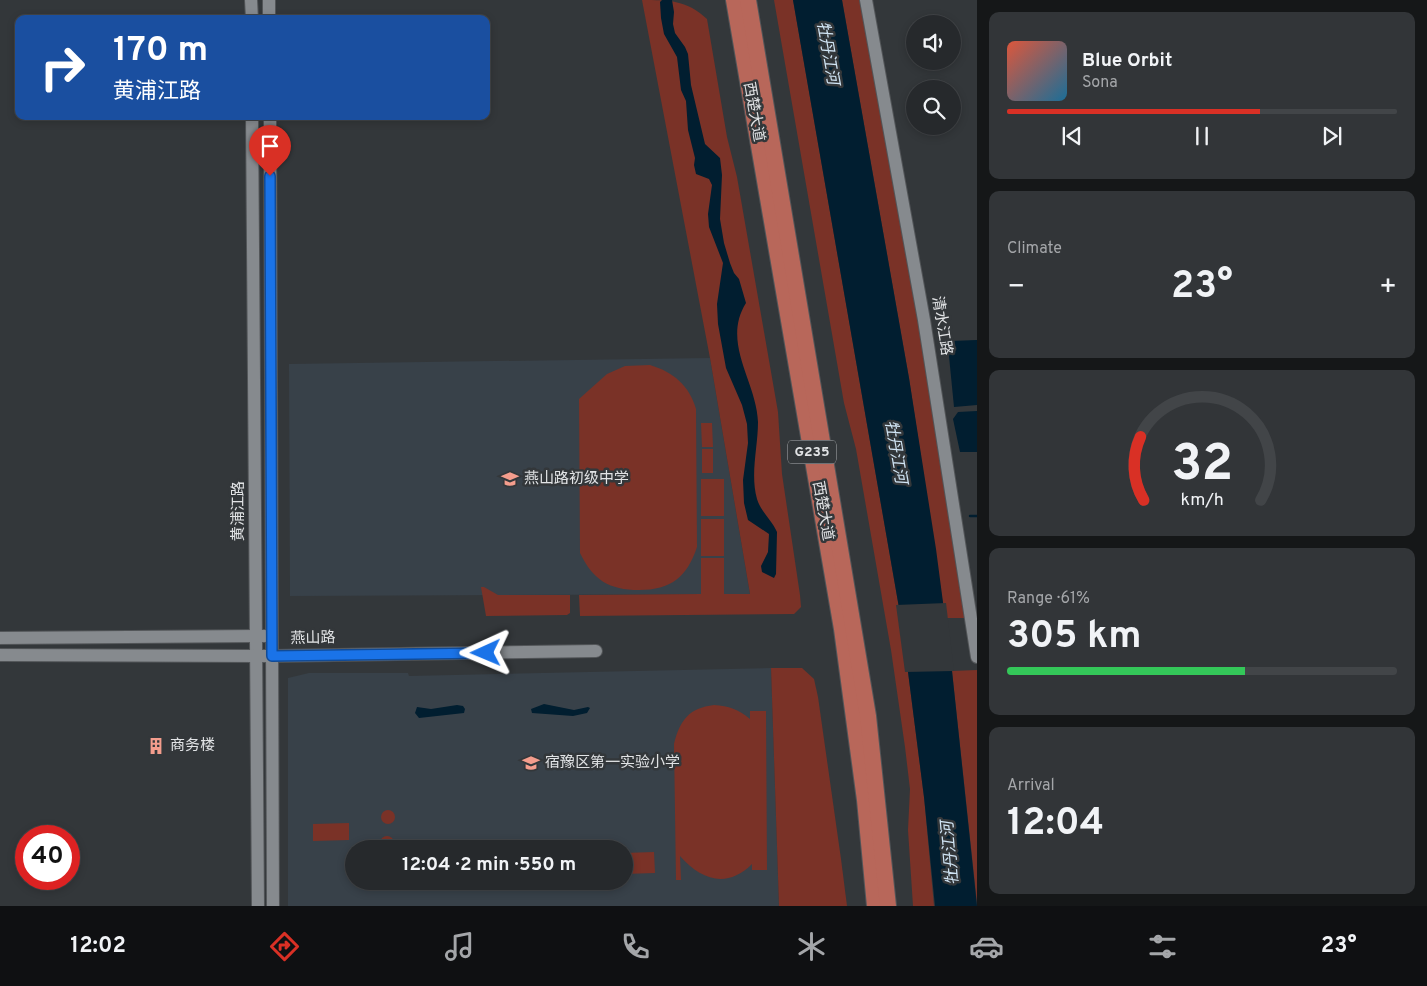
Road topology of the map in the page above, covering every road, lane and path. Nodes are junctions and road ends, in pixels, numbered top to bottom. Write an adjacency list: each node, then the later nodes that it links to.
1 (251, 0): 6 (street)
2 (269, 0): 7 (street)
3 (734, 0): 21 (highway, 西楚大道 / G235)
4 (748, 0): 22 (highway, 西楚大道 / G235)
5 (866, 0): 12 (street, 清水江路)
6 (252, 15)
7 (269, 15)
8 (252, 120): 10 (street, 黄浦江路)
9 (270, 120): 11 (street)
10 (256, 636): 11 (street, 燕山路); 13 (street, 燕山路); 16 (street, 黄浦江路)
11 (272, 636): 17 (street)
12 (975, 636): 18 (street, 清水江路)
13 (0, 638)
14 (596, 651): 17 (street, 燕山路)
15 (0, 655): 16 (street, 燕山路)
16 (257, 656): 17 (street, 燕山路); 19 (street, 黄浦江路)
17 (272, 656): 20 (street)
18 (977, 657)
19 (258, 906)
20 (273, 906)
21 (875, 906)
22 (888, 906)

